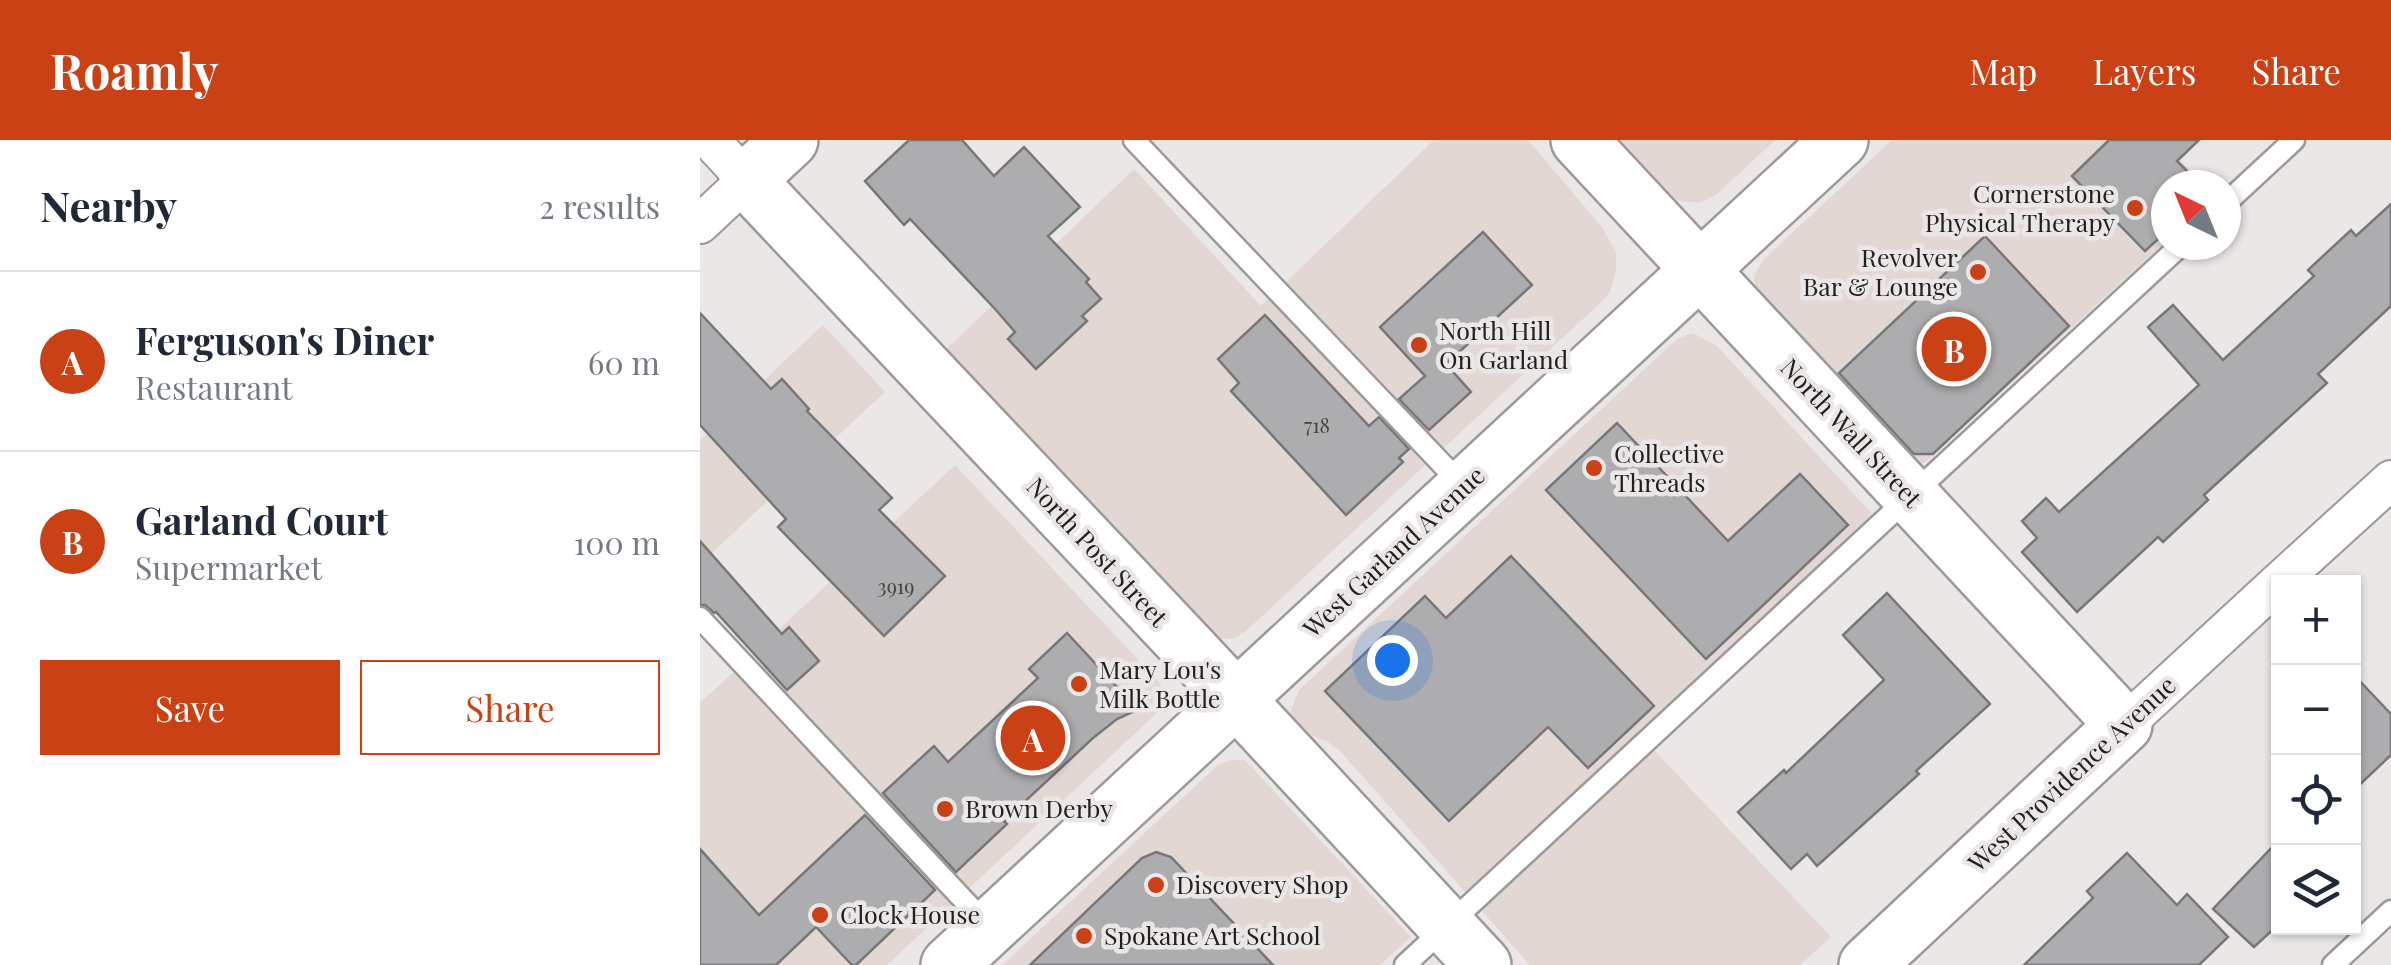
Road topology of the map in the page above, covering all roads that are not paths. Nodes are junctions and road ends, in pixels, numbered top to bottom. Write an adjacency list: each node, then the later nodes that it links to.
1 (710, 140): 7 (street, North Post Street)
2 (790, 140): 7 (street)
3 (1134, 140): 13 (lane)
4 (1579, 140): 11 (street, North Wall Street)
5 (1840, 140): 11 (street, West Garland Avenue)
6 (2294, 140): 8 (lane)
7 (746, 180): 9 (street); 18 (street, North Post Street)
8 (2241, 189)
9 (700, 224)
10 (2164, 260): 14 (lane)
11 (1699, 270): 13 (street, West Garland Avenue); 14 (street, North Wall Street)
12 (2391, 480): 15 (street, West Providence Avenue)
13 (1464, 488): 18 (street, West Garland Avenue)
14 (1909, 495): 19 (street, North Wall Street); 21 (lane)
15 (2288, 575)
16 (2271, 590): 19 (street, West Providence Avenue)
17 (700, 618): 22 (lane)
18 (1236, 700): 21 (street, North Post Street); 22 (street, West Garland Avenue)
19 (2124, 726): 26 (street, West Providence Avenue)
20 (2391, 911): 27 (lane)
21 (1447, 926): 24 (lane); 25 (street, North Post Street)
22 (989, 928): 23 (street, West Garland Avenue)
23 (949, 965)
24 (1405, 965)
25 (1483, 965)
26 (1867, 965)
27 (2333, 965)

